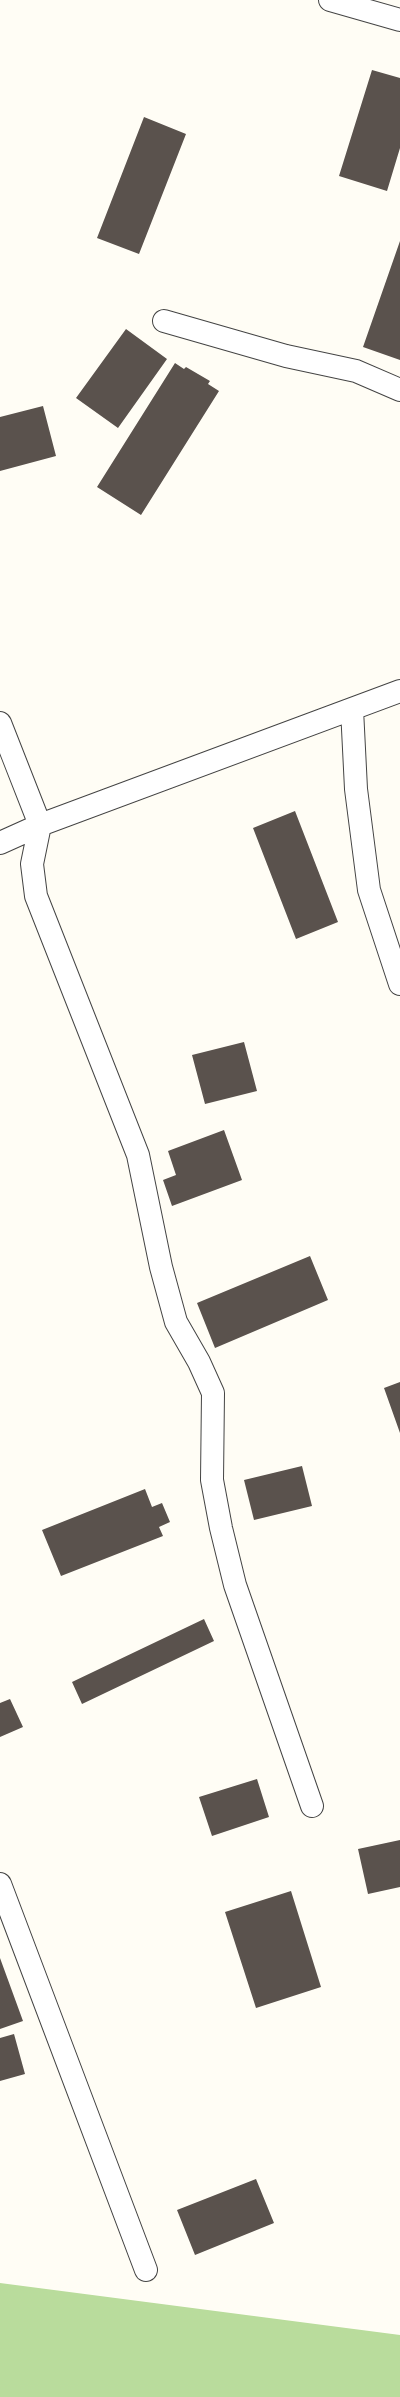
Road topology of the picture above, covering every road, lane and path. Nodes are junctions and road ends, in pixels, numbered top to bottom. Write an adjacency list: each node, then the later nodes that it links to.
1 (330, 0): 2 (street)
2 (400, 20)
3 (164, 320): 4 (street)
4 (400, 390)
5 (400, 691): 6 (street)
6 (352, 709): 8 (street); 10 (street)
7 (0, 723): 8 (street)
8 (40, 825): 9 (street); 11 (street)
9 (0, 843)
10 (400, 984)
11 (312, 1806)
12 (0, 1884): 13 (street)
13 (146, 2270)

